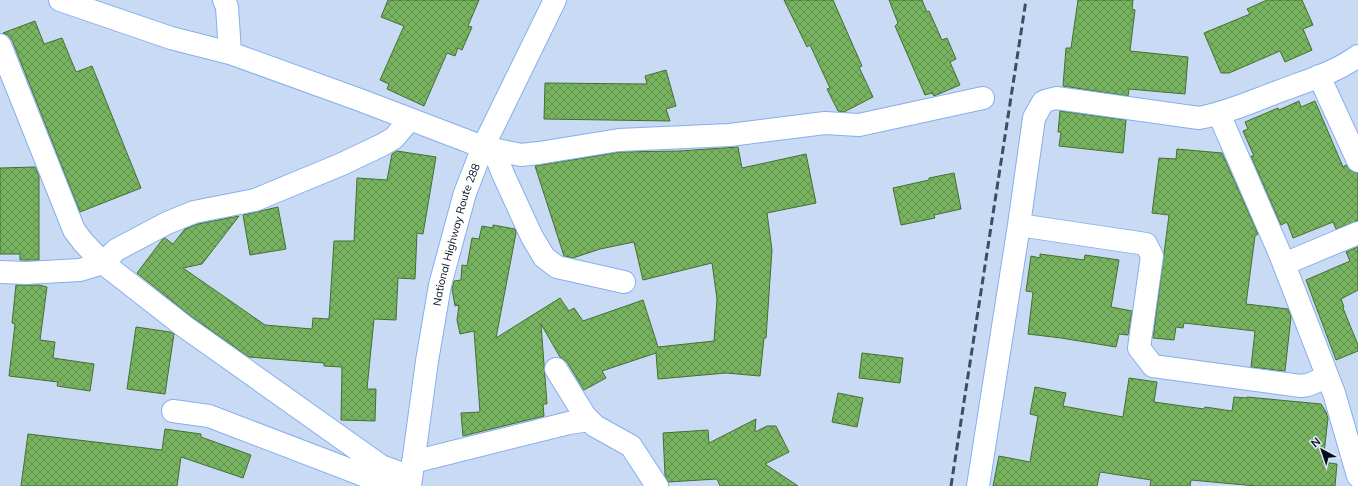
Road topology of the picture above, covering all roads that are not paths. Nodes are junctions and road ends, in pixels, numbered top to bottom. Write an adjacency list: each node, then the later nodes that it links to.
1 (60, 0): 5 (main road)
2 (224, 0): 5 (main road)
3 (555, 0): 11 (main road, National Highway Route 288)
4 (0, 45): 15 (main road)
5 (230, 53): 10 (main road)
6 (1358, 56): 7 (main road)
7 (1319, 76): 9 (main road); 12 (main road)
8 (983, 98): 11 (main road)
9 (1219, 114): 13 (main road); 16 (main road)
10 (410, 120): 11 (main road); 15 (main road)
11 (490, 149): 18 (main road); 24 (main road, National Highway Route 288)
12 (1358, 161)
13 (1019, 225): 20 (main road); 26 (main road)
14 (1358, 232): 16 (main road)
15 (103, 263): 17 (main road); 24 (main road)
16 (1284, 264): 20 (main road)
17 (0, 272)
18 (624, 282)
19 (556, 369): 22 (main road)
20 (1327, 377): 23 (main road)
21 (173, 411): 24 (main road)
22 (588, 420): 24 (main road); 25 (main road)
23 (1358, 476)
24 (406, 478)
25 (657, 486)
26 (978, 486)

